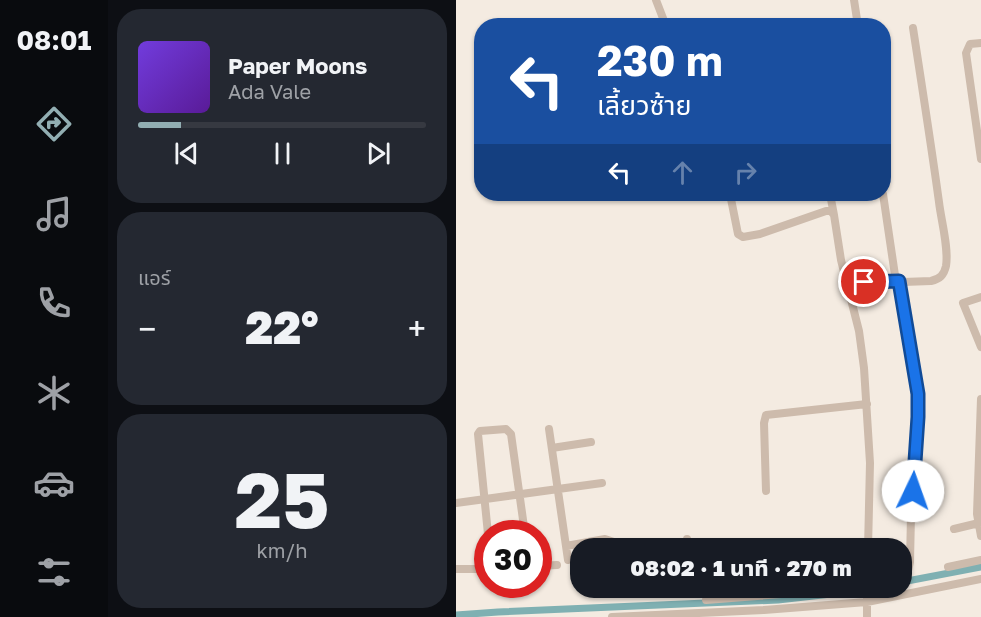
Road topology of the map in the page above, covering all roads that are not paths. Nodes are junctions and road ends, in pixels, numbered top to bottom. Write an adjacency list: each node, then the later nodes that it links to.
1 (656, 0): 3 (street)
2 (854, 0): 4 (street)
3 (663, 18)
4 (857, 18)
5 (914, 28): 15 (street)
6 (981, 43): 8 (street)
7 (981, 82): 8 (street)
8 (970, 83): 9 (street)
9 (978, 126): 10 (street)
10 (981, 159)
11 (731, 201): 14 (street)
12 (831, 201): 14 (street)
13 (884, 201): 15 (street)
14 (834, 215): 16 (street)
15 (898, 281): 16 (street); 37 (street)
16 (847, 284): 20 (street)
17 (981, 297): 18 (street)
18 (981, 347)
19 (981, 399): 30 (street)
20 (867, 404): 26 (street); 36 (street)
21 (549, 429): 23 (street)
22 (591, 442): 23 (street)
23 (552, 448): 25 (street)
24 (602, 483): 25 (street)
25 (557, 489): 27 (street); 39 (street)
26 (766, 491)
27 (519, 495): 28 (street); 28 (street); 32 (street)
28 (484, 499): 29 (street); 31 (street)
29 (456, 503)
30 (979, 514): 33 (street)
31 (486, 520)
32 (523, 520)
33 (979, 523): 34 (street); 35 (street)
34 (954, 530)
35 (981, 536)
36 (868, 538)
37 (911, 538)
38 (570, 545): 39 (street)
39 (566, 546): 40 (street)
40 (568, 560)
41 (981, 560): 44 (street)
42 (552, 565): 43 (street)
43 (557, 565)
44 (948, 567)
45 (456, 569): 46 (street)
46 (474, 569)
47 (981, 579): 50 (street)
48 (731, 598): 49 (street)
49 (706, 600)
50 (867, 600): 51 (street); 52 (street)
51 (612, 617)
52 (867, 617)

